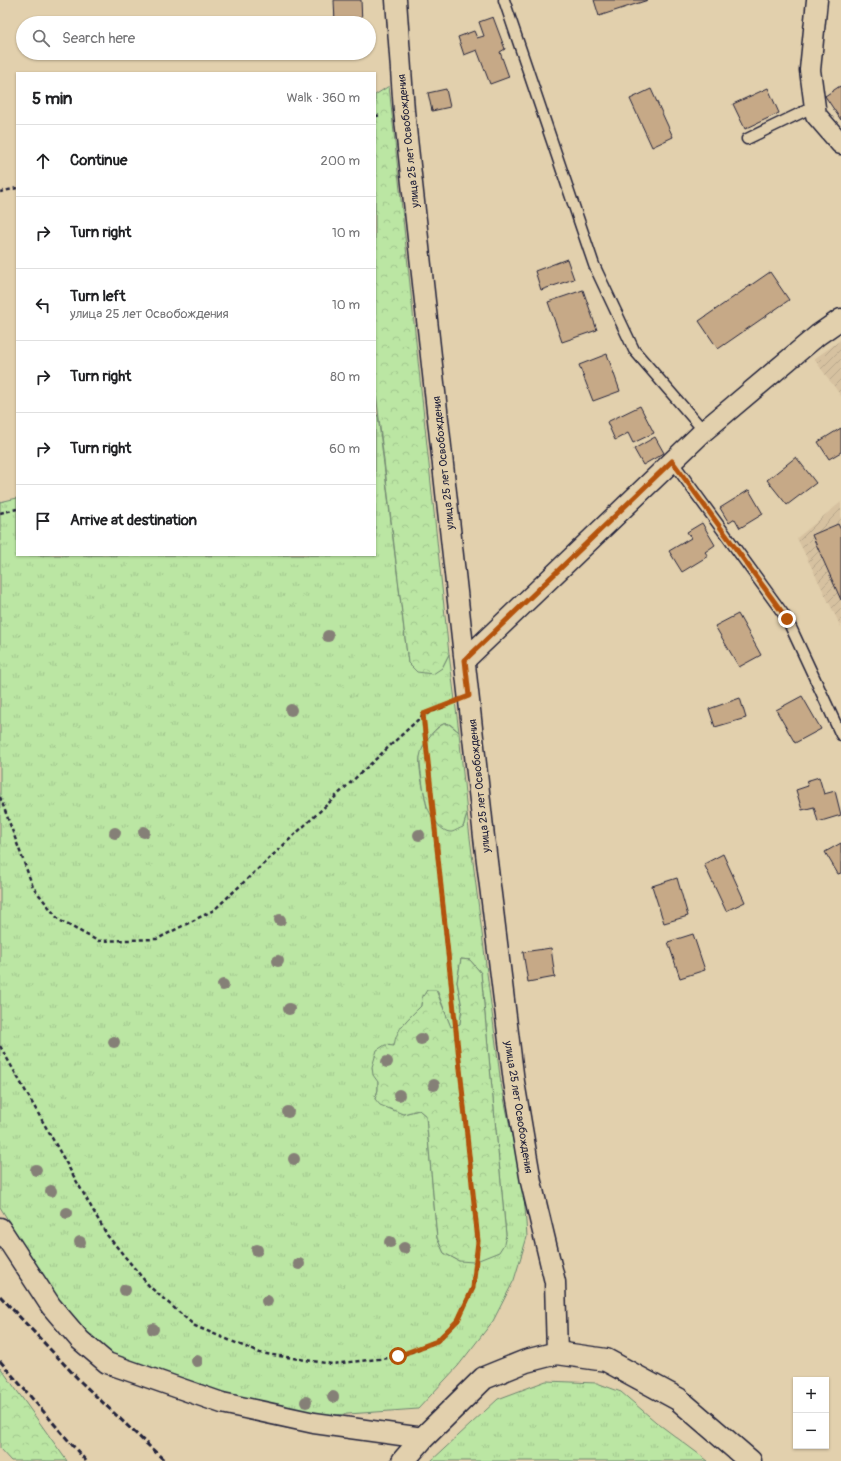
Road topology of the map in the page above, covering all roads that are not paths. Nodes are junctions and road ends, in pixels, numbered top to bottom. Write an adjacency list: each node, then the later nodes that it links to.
1 (396, 0): 10 (street, улица 25 лет Освобождения)
2 (504, 0): 8 (lane)
3 (817, 0): 4 (street)
4 (815, 106): 5 (lane); 6 (street)
5 (747, 139)
6 (841, 144)
7 (841, 318): 8 (street)
8 (704, 431): 9 (street)
9 (672, 461): 10 (street); 11 (lane)
10 (465, 660): 13 (street, улица 25 лет Освобождения)
11 (841, 735)
12 (0, 1228): 14 (street)
13 (557, 1353): 14 (main road); 16 (main road)
14 (422, 1438): 15 (main road)
15 (403, 1461)
16 (750, 1461)

